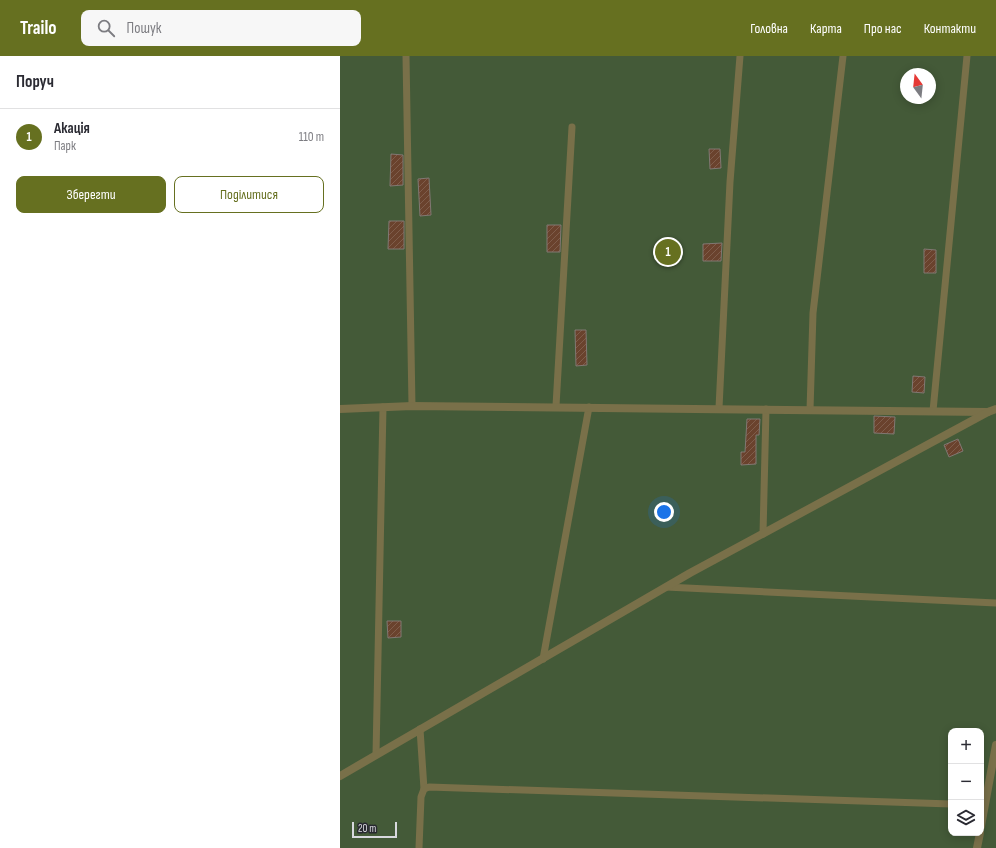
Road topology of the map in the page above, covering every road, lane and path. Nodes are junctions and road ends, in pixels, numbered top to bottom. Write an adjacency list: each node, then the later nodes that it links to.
1 (406, 56): 6 (lane)
2 (740, 56): 10 (lane)
3 (843, 56): 13 (lane)
4 (967, 56): 15 (lane)
5 (572, 127): 7 (lane)
6 (412, 406): 7 (street); 9 (street)
7 (556, 406): 8 (street)
8 (589, 407): 10 (street); 19 (lane)
9 (383, 408): 11 (street); 22 (lane)
10 (719, 408): 12 (street)
11 (340, 409)
12 (766, 409): 13 (street); 16 (lane)
13 (810, 410): 15 (street)
14 (992, 410): 15 (street); 16 (street)
15 (933, 411)
16 (763, 534): 17 (street)
17 (666, 588): 18 (lane); 19 (street)
18 (996, 603)
19 (543, 659): 20 (street)
20 (420, 729): 22 (street); 24 (lane)
21 (996, 745): 25 (street)
22 (376, 755): 23 (street)
23 (340, 776)
24 (424, 789): 26 (lane); 28 (lane)
25 (984, 800)
26 (948, 804)
27 (979, 836): 29 (street)
28 (419, 848)
29 (977, 848)

